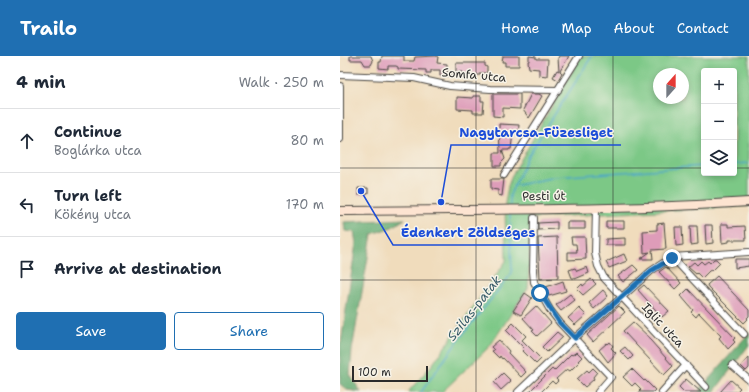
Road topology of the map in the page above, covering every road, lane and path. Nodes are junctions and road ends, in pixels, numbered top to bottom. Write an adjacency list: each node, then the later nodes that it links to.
1 (579, 56): 4 (street)
2 (340, 75): 4 (street, Somfa utca)
3 (340, 86): 5 (street)
4 (558, 90): 7 (street)
5 (340, 104): 6 (street)
6 (340, 139)
7 (504, 175)
8 (749, 202): 9 (main road, Pesti út)
9 (596, 208): 10 (main road, Pesti út); 14 (street, Iglic utca)
10 (340, 211)
11 (534, 218): 16 (street)
12 (749, 252): 13 (street)
13 (672, 258): 14 (street); 15 (street)
14 (622, 297): 16 (street); 17 (street, Iglic utca)
15 (747, 331)
16 (575, 338): 21 (street); 22 (street)
17 (686, 365): 20 (street, Iglic utca); 23 (street)
18 (732, 365): 19 (street)
19 (749, 380)
20 (706, 387)
21 (518, 392)
22 (598, 392)
23 (662, 392)

